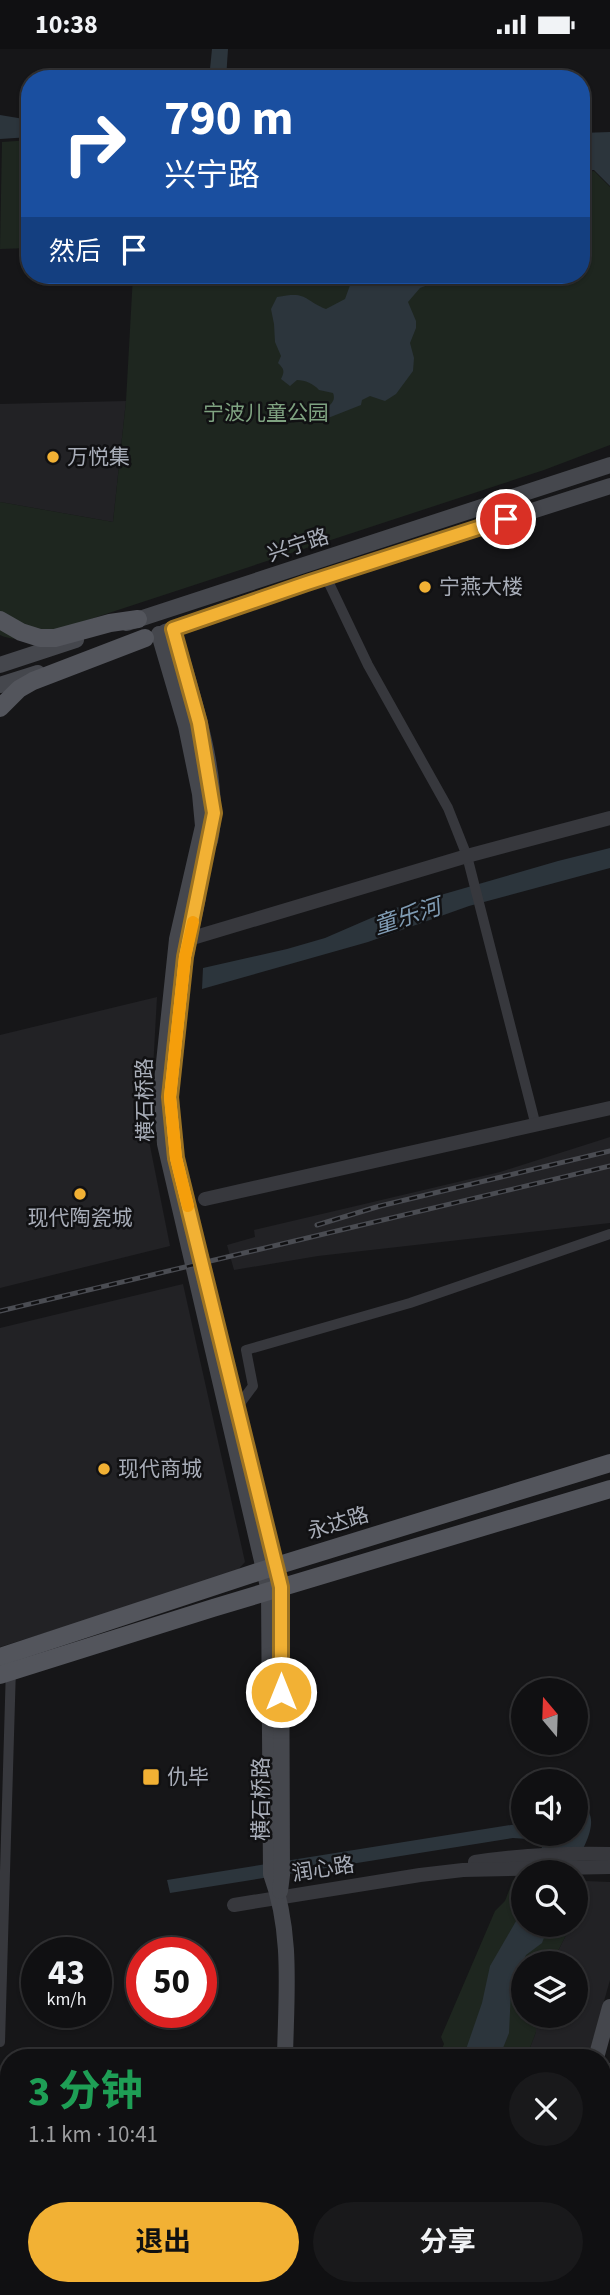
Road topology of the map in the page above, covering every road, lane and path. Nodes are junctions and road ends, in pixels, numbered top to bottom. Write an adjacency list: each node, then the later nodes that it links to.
1 (610, 465): 4 (main road, 兴宁路)
2 (610, 486): 3 (main road, 兴宁路)
3 (326, 577): 6 (main road, 兴宁路); 11 (street)
4 (138, 619): 5 (main road); 7 (main road, 兴宁路)
5 (3, 622)
6 (159, 634): 8 (main road, 兴宁路); 9 (main road); 12 (main road, 横石桥路); 20 (main road, 横石桥路)
7 (0, 665)
8 (0, 685)
9 (0, 708)
10 (610, 818): 11 (street)
11 (467, 856): 12 (street); 14 (street)
12 (189, 939): 17 (main road, 横石桥路)
13 (610, 1108): 14 (street)
14 (536, 1126): 15 (street)
15 (205, 1199)
16 (610, 1234): 17 (street)
17 (236, 1409): 20 (main road, 横石桥路)
18 (610, 1463): 20 (main road, 永达路)
19 (610, 1489): 21 (main road)
20 (270, 1568): 21 (main road, 横石桥路); 22 (main road, 永达路)
21 (275, 1589): 23 (main road); 27 (main road, 横石桥路)
22 (6, 1655): 23 (street)
23 (5, 1673): 30 (street)
24 (610, 1854): 26 (street, 润心路)
25 (610, 1867): 26 (street, 润心路)
26 (420, 1875): 27 (street, 润心路)
27 (280, 1897): 28 (street, 润心路); 31 (main road, 横石桥路)
28 (234, 1905)
29 (610, 2007): 32 (main road)
30 (0, 2042)
31 (285, 2049)
32 (599, 2049)

